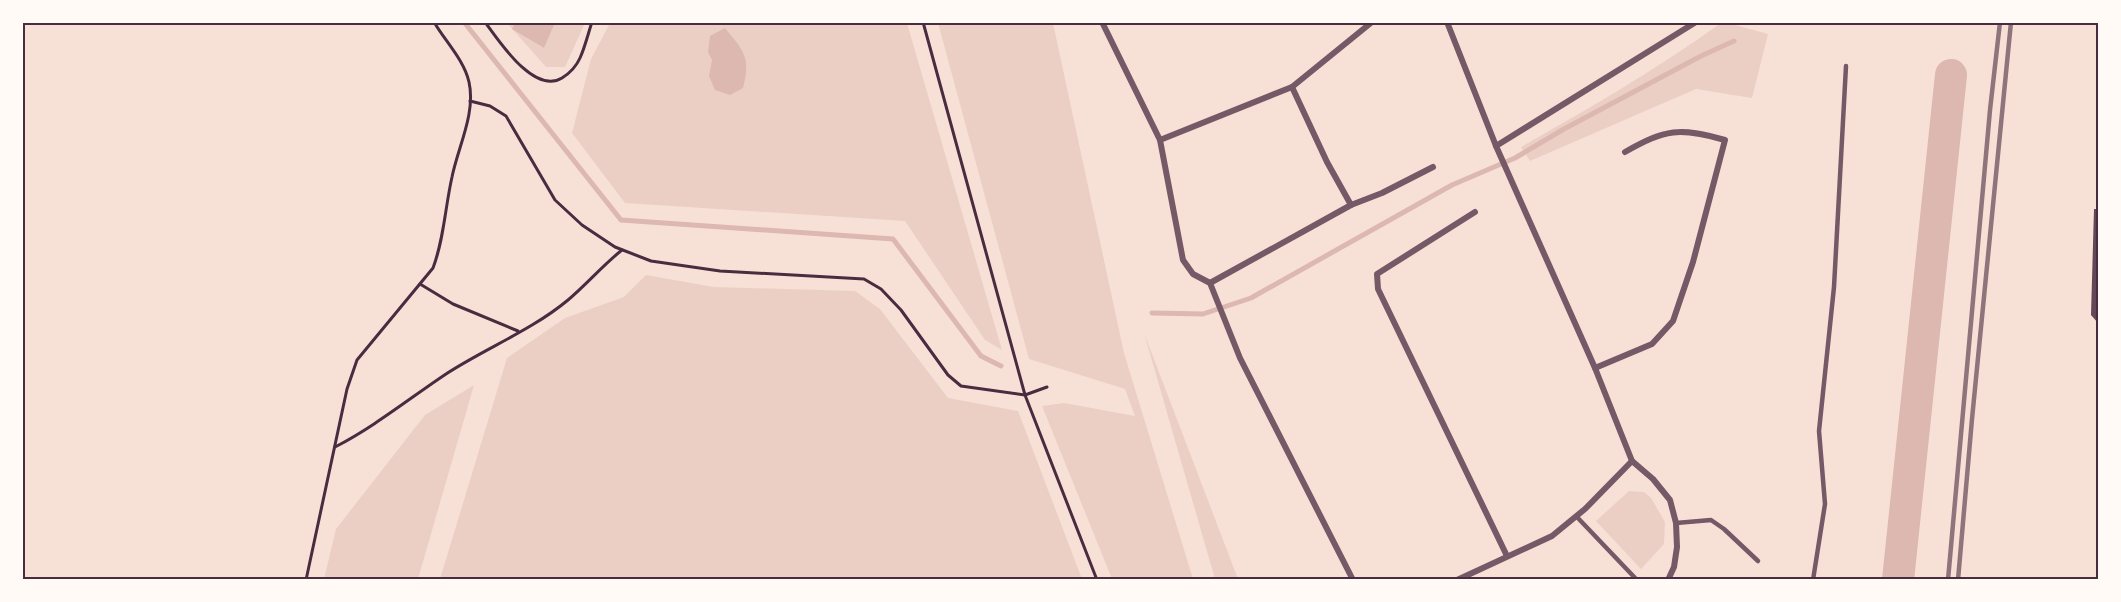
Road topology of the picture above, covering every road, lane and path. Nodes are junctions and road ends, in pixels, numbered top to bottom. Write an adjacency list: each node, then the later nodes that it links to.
1 (434, 22): 11 (path)
2 (484, 22): 3 (path)
3 (592, 22)
4 (923, 22): 24 (path)
5 (1102, 22): 12 (street)
6 (1372, 22): 10 (street)
7 (1447, 22): 13 (street)
8 (1696, 22): 13 (street)
9 (1846, 66): 37 (lane)
10 (1292, 87): 12 (street); 16 (street)
11 (470, 101): 18 (path); 19 (path)
12 (1160, 140): 20 (street)
13 (1496, 146): 22 (street)
14 (1625, 152): 22 (street)
15 (1433, 167): 16 (street)
16 (1351, 205): 20 (street)
17 (1475, 212): 29 (street)
18 (622, 250): 21 (path); 24 (path)
19 (420, 284): 21 (path); 25 (path)
20 (1211, 286): 33 (street)
21 (520, 332): 25 (path)
22 (1595, 368): 26 (street)
23 (1047, 387): 24 (path)
24 (1025, 394): 32 (path)
25 (335, 447): 31 (path)
26 (1632, 461): 27 (street); 28 (street)
27 (1576, 516): 29 (street); 35 (lane)
28 (1676, 523): 30 (lane); 36 (street)
29 (1506, 556): 34 (street)
30 (1758, 561)
31 (306, 579)
32 (1097, 579)
33 (1353, 579)
34 (1456, 579)
35 (1637, 579)
36 (1668, 579)
37 (1813, 579)

